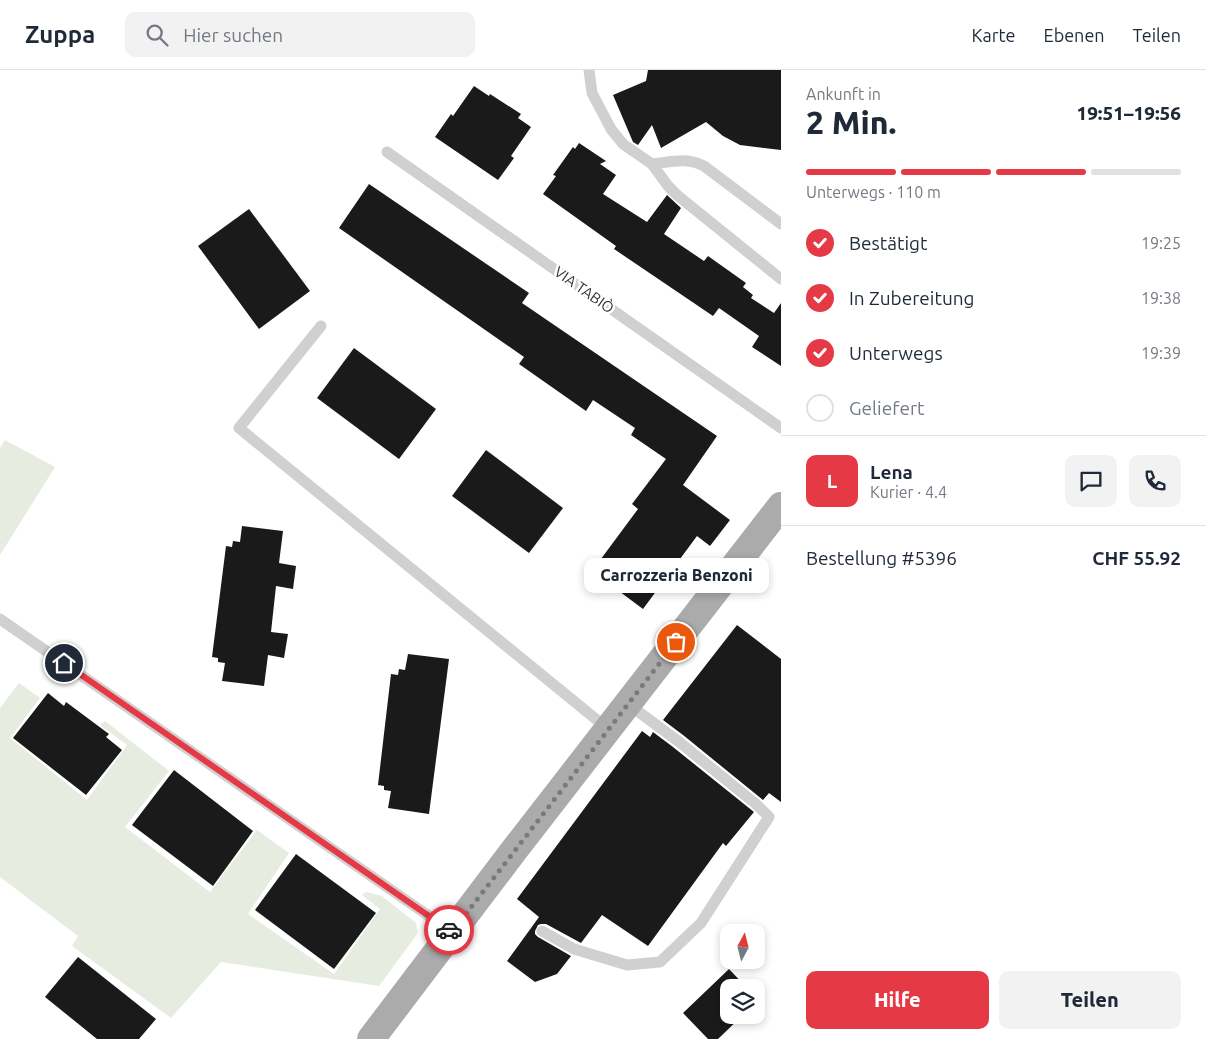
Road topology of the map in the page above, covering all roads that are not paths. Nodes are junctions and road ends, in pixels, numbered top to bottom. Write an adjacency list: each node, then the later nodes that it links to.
1 (589, 70): 3 (lane)
2 (387, 152): 7 (lane, VIA TABIÒ)
3 (652, 164): 4 (lane); 5 (lane)
4 (781, 224)
5 (781, 278)
6 (321, 326): 11 (lane)
7 (781, 428)
8 (781, 506): 10 (main road)
9 (0, 619): 13 (lane)
10 (628, 704): 11 (main road); 12 (lane)
11 (608, 729): 13 (main road)
12 (542, 931)
13 (452, 932): 14 (main road)
14 (370, 1039)

